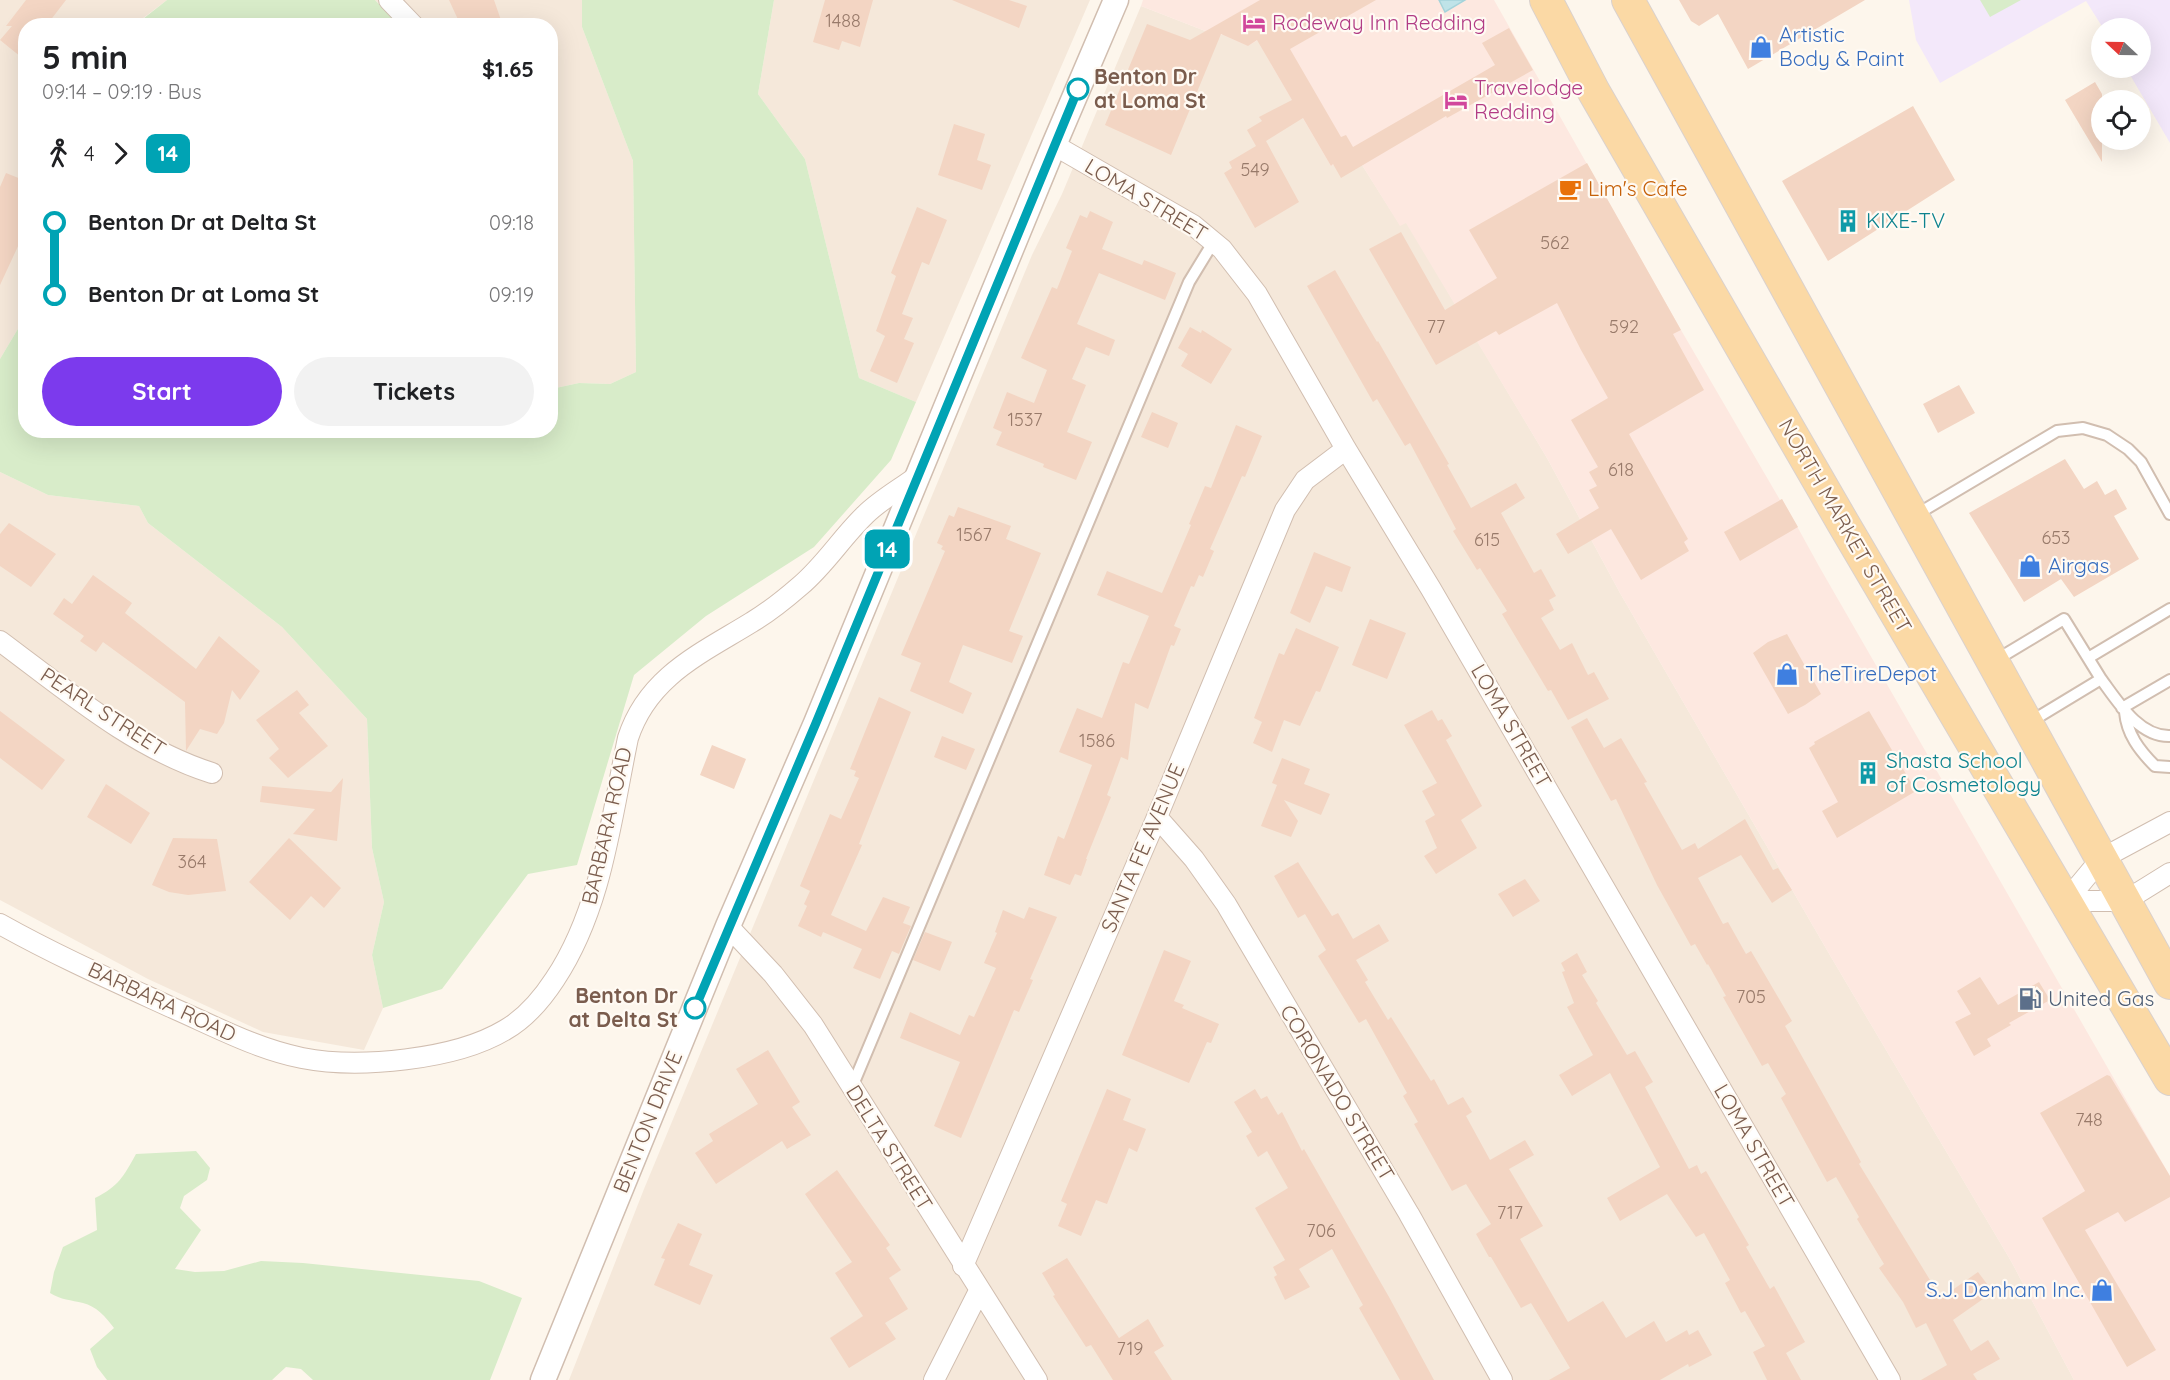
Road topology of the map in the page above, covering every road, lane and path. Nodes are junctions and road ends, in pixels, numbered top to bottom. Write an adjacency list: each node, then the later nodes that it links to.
1 (389, 0): 5 (street)
2 (1116, 0): 6 (street, BENTON DRIVE)
3 (1546, 0): 27 (main road, NORTH MARKET STREET)
4 (1629, 0): 11 (main road)
5 (406, 18)
6 (1054, 145): 7 (street, LOMA STREET); 9 (street, BENTON DRIVE)
7 (1214, 242): 8 (street, LOMA STREET); 33 (lane)
8 (1346, 449): 23 (street, SANTA FE AVENUE); 40 (street, LOMA STREET)
9 (916, 477): 29 (street, BARBARA ROAD); 30 (street, BENTON DRIVE)
10 (2170, 514): 11 (lane)
11 (1913, 517): 15 (main road)
12 (2170, 609): 14 (lane)
13 (0, 641): 22 (street, PEARL STREET)
14 (2088, 658): 15 (lane); 16 (lane)
15 (1993, 662): 19 (main road)
16 (2101, 679): 18 (lane); 19 (lane)
17 (2170, 680): 18 (lane)
18 (2124, 710): 20 (lane); 21 (lane)
19 (2027, 724): 25 (main road)
20 (2170, 736)
21 (2170, 768)
22 (212, 773)
23 (1157, 817): 34 (street, SANTA FE AVENUE); 39 (street, CORONADO STREET)
24 (2170, 822): 25 (street)
25 (2102, 859): 27 (street); 28 (main road)
26 (2170, 873): 28 (street)
27 (2066, 901): 28 (street); 32 (main road, NORTH MARKET STREET)
28 (2125, 901): 31 (main road)
29 (0, 924)
30 (728, 926): 33 (street, DELTA STREET); 36 (street, BENTON DRIVE)
31 (2170, 983)
32 (2170, 1079)
33 (852, 1088): 34 (street, DELTA STREET)
34 (963, 1266): 35 (street, DELTA STREET)
35 (979, 1291): 37 (street); 38 (street, DELTA STREET)
36 (543, 1380)
37 (934, 1380)
38 (1037, 1380)
39 (1502, 1380)
40 (1890, 1380)

